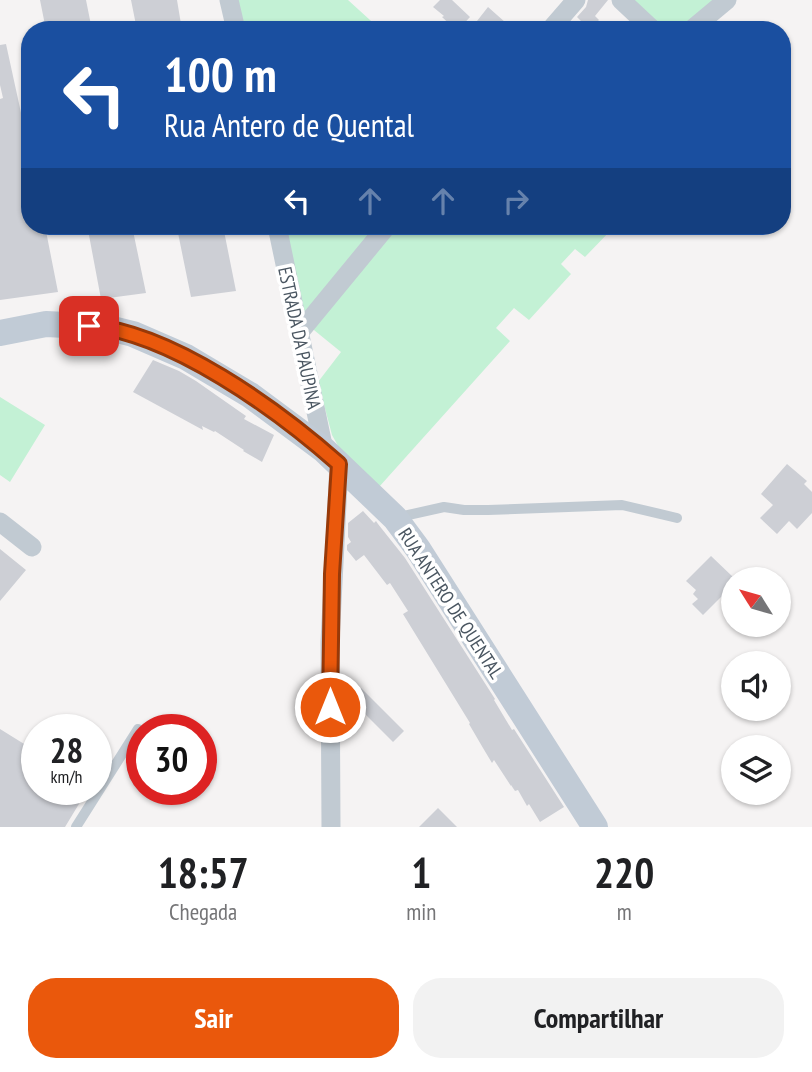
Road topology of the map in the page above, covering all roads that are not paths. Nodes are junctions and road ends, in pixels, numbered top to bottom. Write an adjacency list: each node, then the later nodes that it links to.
1 (229, 0): 5 (street)
2 (576, 0): 6 (street)
3 (621, 0): 7 (street)
4 (727, 0): 8 (street)
5 (234, 21)
6 (558, 21)
7 (643, 21)
8 (702, 21)
9 (279, 235): 12 (street, ESTRADA DA PAUPINA)
10 (380, 235): 12 (street)
11 (0, 333): 13 (street, RUA ANTERO DE QUENTAL)
12 (299, 333): 13 (street, ESTRADA DA PAUPINA)
13 (331, 457): 14 (street, RUA ANTERO DE QUENTAL); 20 (street, ESTRADA DA PAUPINA)
14 (395, 518): 15 (lane); 21 (street, RUA ANTERO DE QUENTAL)
15 (677, 518)
16 (0, 522): 17 (street)
17 (32, 547)
18 (126, 748): 19 (lane)
19 (76, 827)
20 (331, 827)
21 (595, 827)

